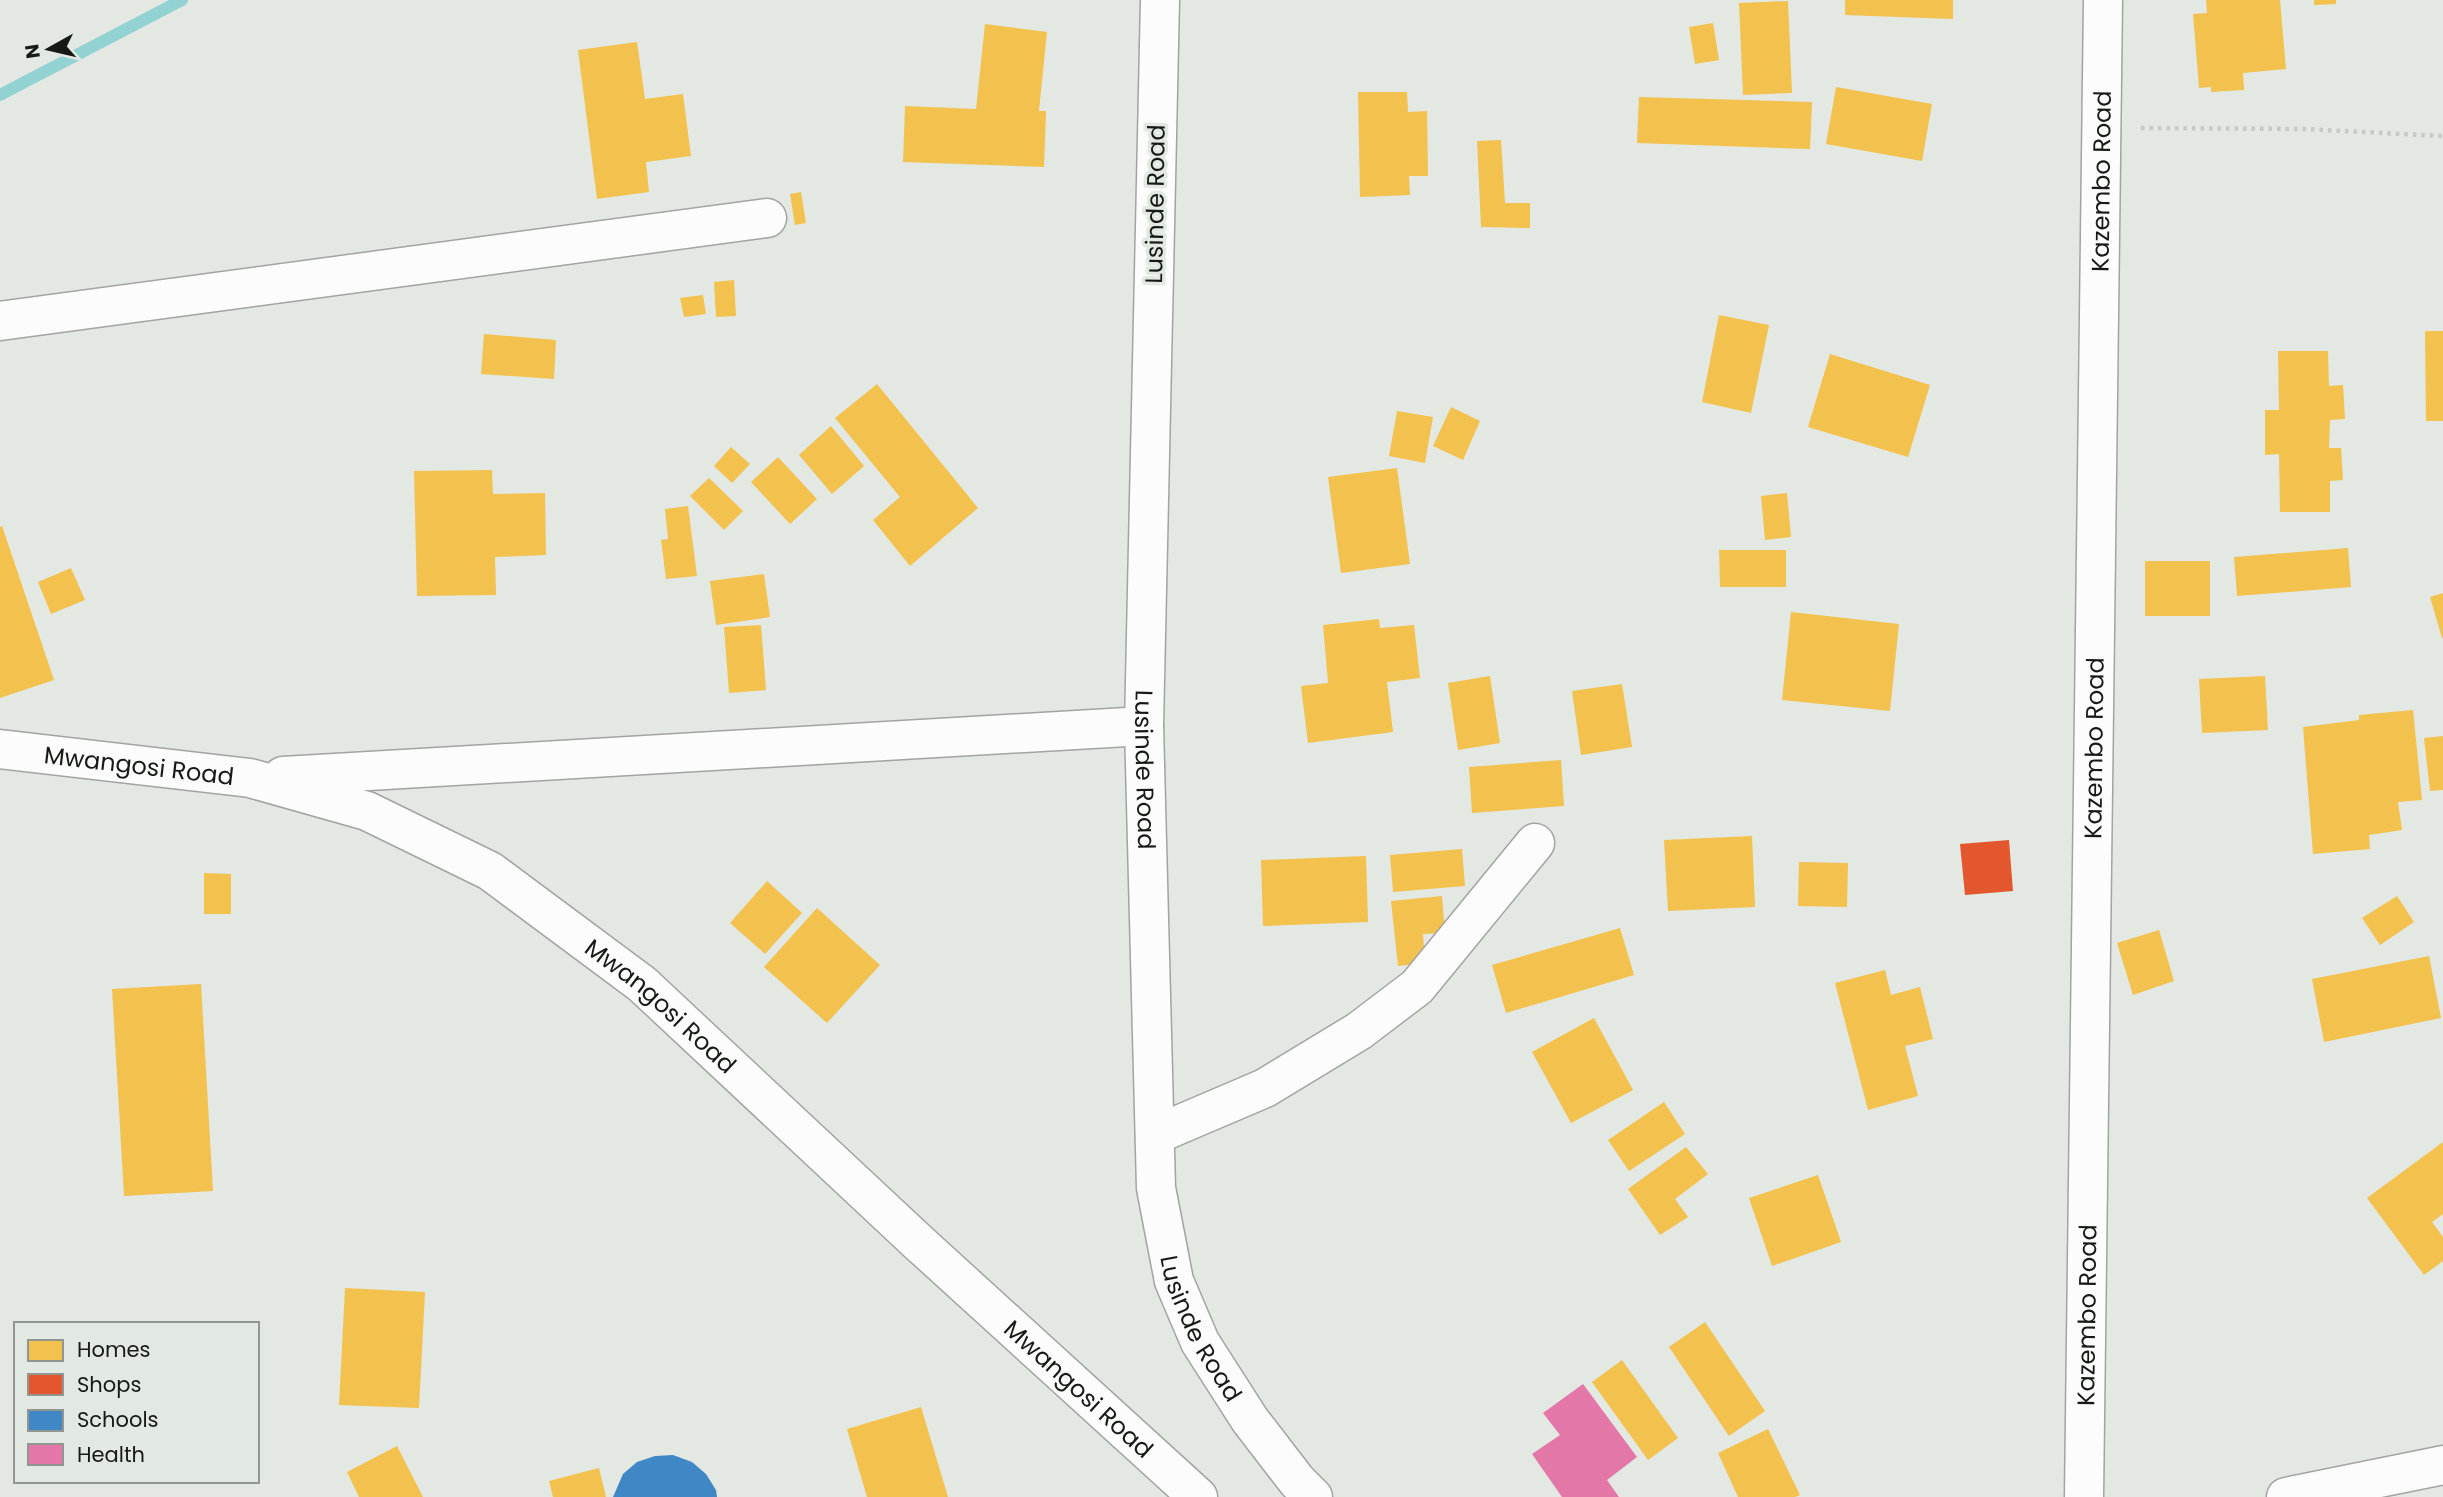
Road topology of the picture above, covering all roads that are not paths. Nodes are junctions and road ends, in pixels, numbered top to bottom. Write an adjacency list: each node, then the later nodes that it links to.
1 (1160, 0): 5 (street, Lusinde Road)
2 (2104, 0): 13 (street, Kazembo Road)
3 (766, 218): 4 (street)
4 (0, 321)
5 (1144, 726): 7 (street); 9 (street, Lusinde Road)
6 (0, 750): 7 (street, Mwangosi Road)
7 (250, 778): 11 (street, Mwangosi Road)
8 (1535, 843): 9 (street)
9 (1154, 1135): 12 (street, Lusinde Road)
10 (2443, 1465): 14 (street)
11 (1198, 1497)
12 (1313, 1497)
13 (2084, 1497)
14 (2286, 1497)

